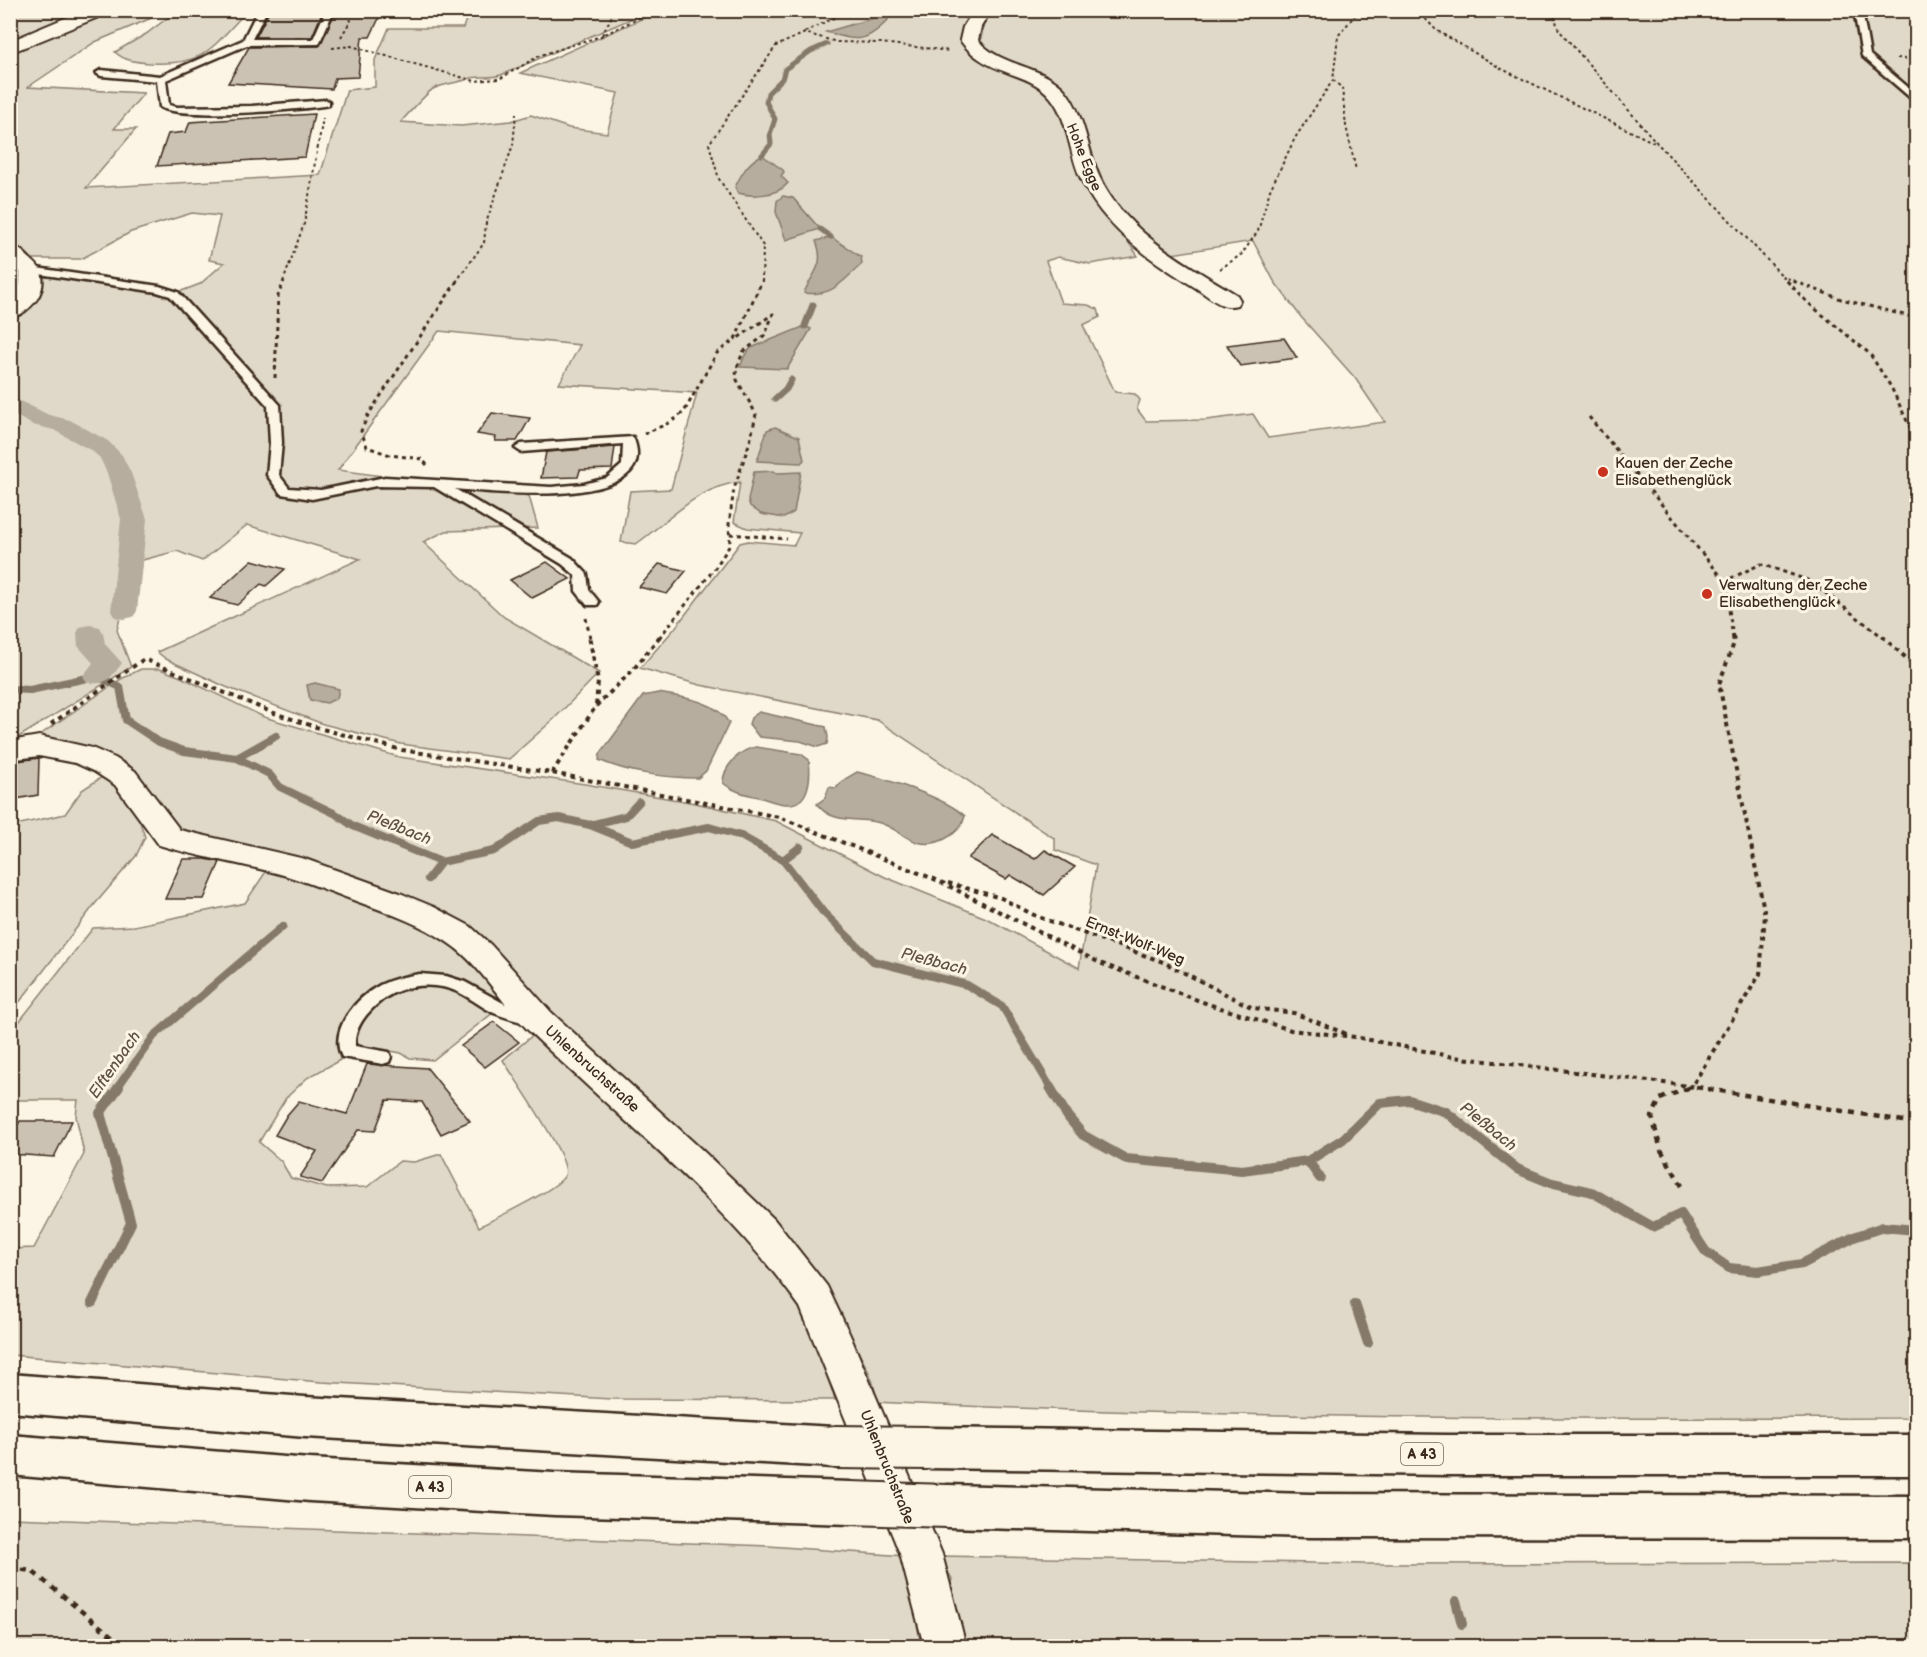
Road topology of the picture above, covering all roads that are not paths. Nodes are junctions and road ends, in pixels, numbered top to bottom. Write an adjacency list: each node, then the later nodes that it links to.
1 (100, 10): 7 (street)
2 (263, 10): 6 (lane)
3 (330, 10): 6 (lane)
4 (983, 10): 14 (street, Hohe Egge)
5 (1858, 10): 10 (lane)
6 (246, 42): 9 (lane)
7 (10, 48)
8 (101, 73): 9 (lane)
9 (161, 78): 11 (lane)
10 (1917, 98)
11 (326, 103)
12 (10, 251): 13 (street)
13 (30, 270): 15 (street); 17 (lane)
14 (1229, 300)
15 (10, 312)
16 (521, 448): 17 (lane)
17 (434, 482): 18 (lane)
18 (588, 607)
19 (12, 751): 20 (street, Uhlenbruchstraße)
20 (538, 1021): 21 (lane); 26 (street, Uhlenbruchstraße)
21 (383, 1057)
22 (10, 1393): 24 (highway, A 43, bridge)
23 (10, 1455): 25 (highway, A 43, bridge)
24 (1917, 1455)
25 (1917, 1517)
26 (945, 1647)

